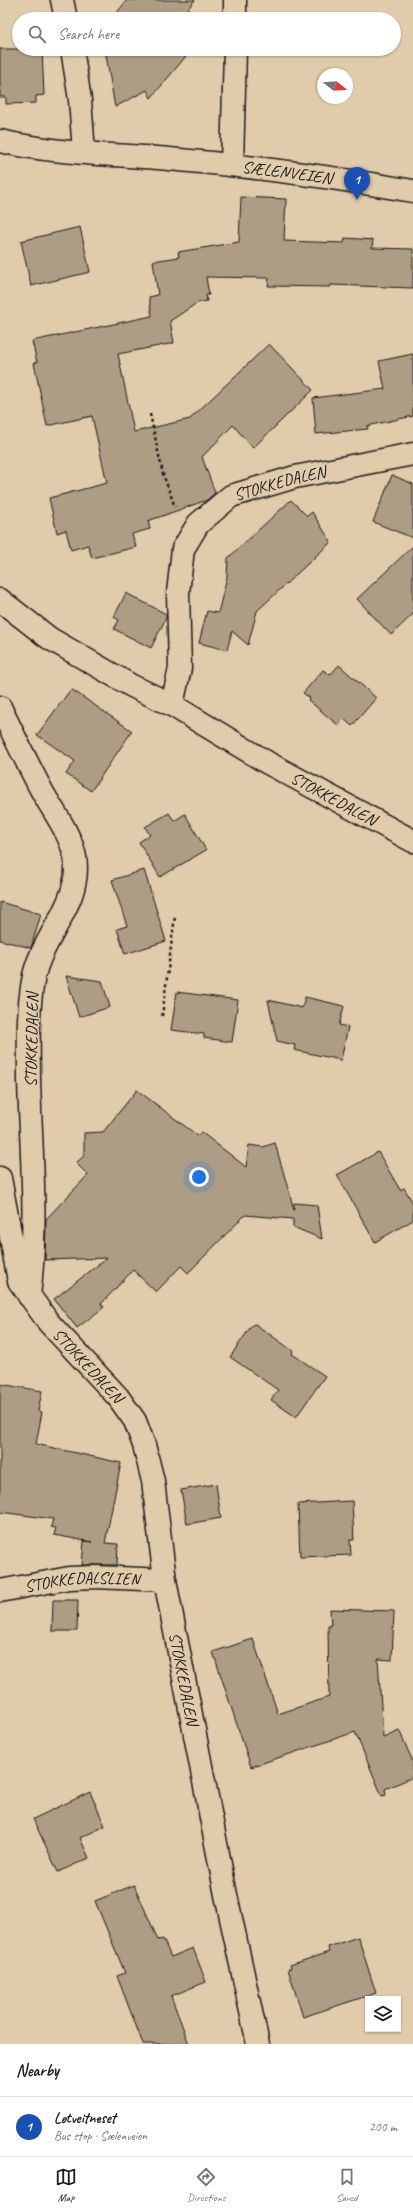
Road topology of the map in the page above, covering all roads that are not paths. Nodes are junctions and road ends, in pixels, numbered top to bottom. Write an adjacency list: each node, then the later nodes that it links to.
1 (62, 0): 3 (street)
2 (235, 0): 4 (street)
3 (65, 12)
4 (235, 12)
5 (73, 56): 8 (street)
6 (235, 56): 9 (street, SÆLENVEIEN)
7 (0, 141): 8 (street, SÆLENVEIEN)
8 (84, 152): 9 (street, SÆLENVEIEN)
9 (232, 165): 10 (street, SÆLENVEIEN)
10 (413, 191)
11 (413, 454): 13 (street, STOKKEDALEN)
12 (0, 600): 13 (street, STOKKEDALEN)
13 (172, 705): 15 (street, STOKKEDALEN)
14 (0, 707): 17 (street, STOKKEDALEN)
15 (413, 841)
16 (0, 1178): 17 (street)
17 (29, 1296): 18 (street, STOKKEDALEN)
18 (164, 1580): 19 (street, STOKKEDALSLIEN); 20 (street, STOKKEDALEN)
19 (0, 1591)
20 (258, 2044)

